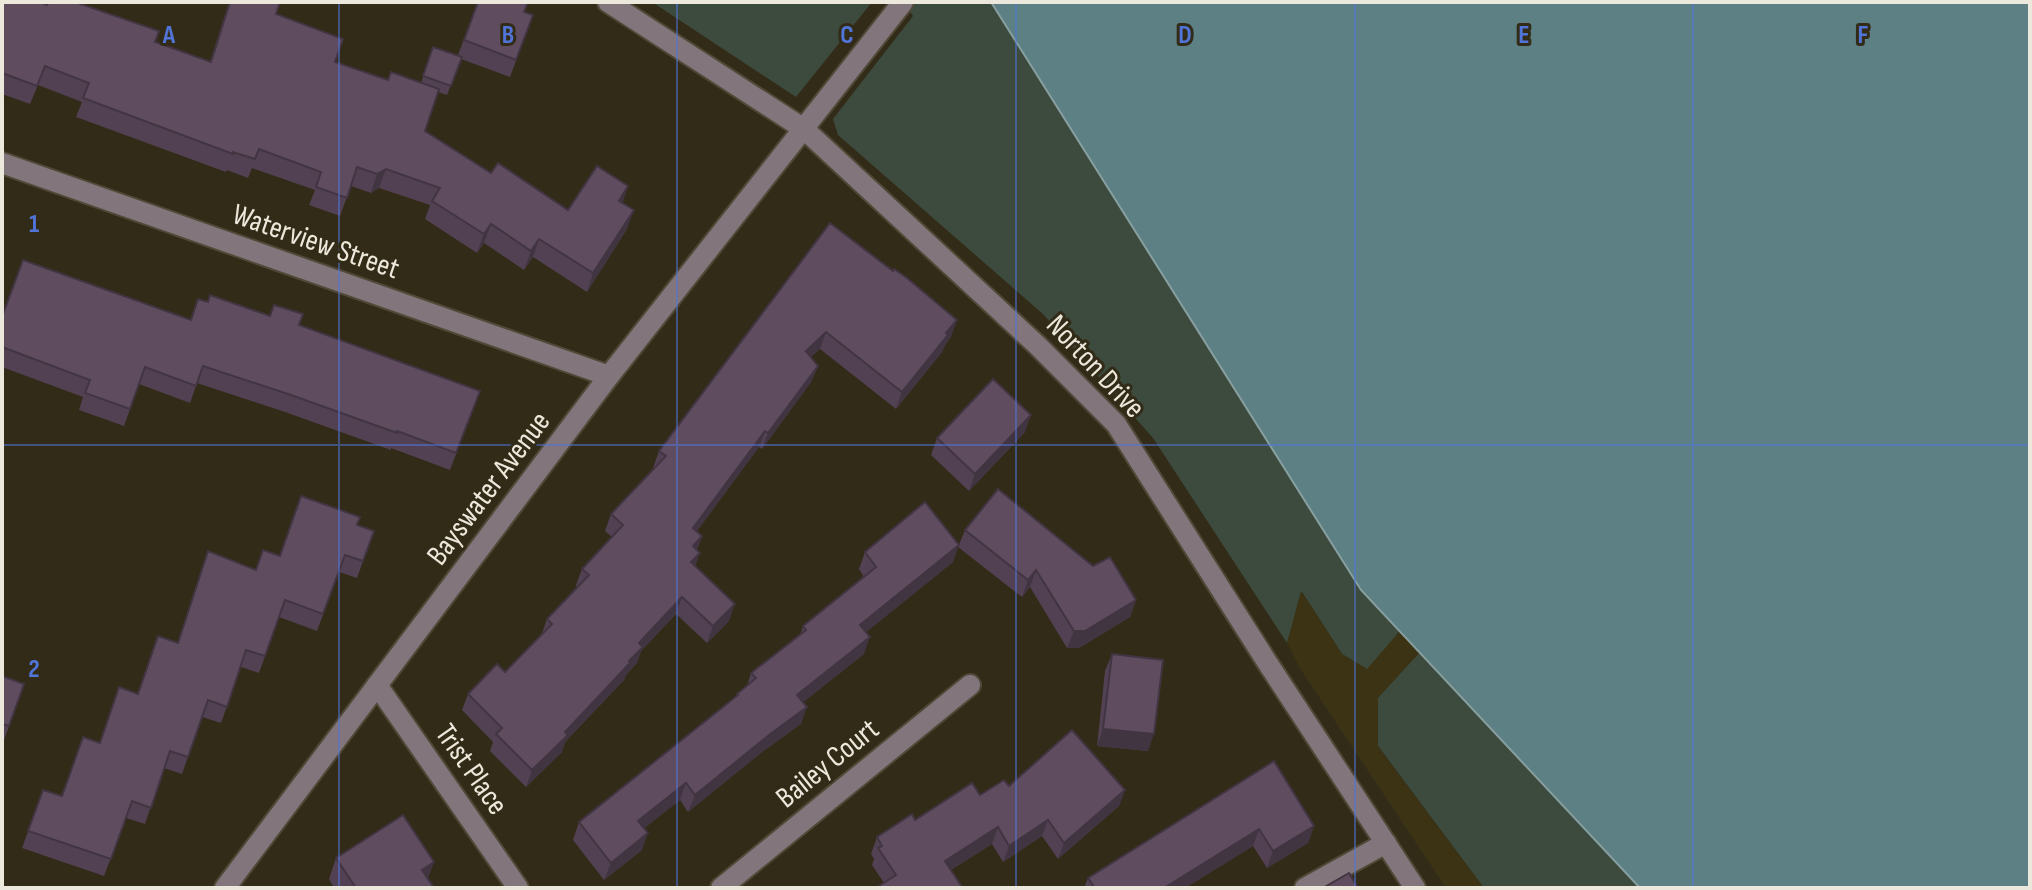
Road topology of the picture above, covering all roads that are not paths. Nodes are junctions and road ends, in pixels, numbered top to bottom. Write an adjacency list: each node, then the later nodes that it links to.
1 (608, 2): 3 (street, Norton Drive)
2 (903, 2): 3 (street, Bayswater Avenue)
3 (804, 129): 5 (street, Bayswater Avenue); 8 (street, Norton Drive)
4 (2, 163): 5 (street, Waterview Street)
5 (609, 376): 6 (street, Bayswater Avenue)
6 (377, 685): 9 (street, Bayswater Avenue); 10 (street, Trist Place)
7 (970, 685): 11 (street, Bailey Court)
8 (1386, 843): 12 (street); 13 (street, Norton Drive)
9 (225, 888)
10 (518, 888)
11 (721, 888)
12 (1305, 888)
13 (1415, 888)

